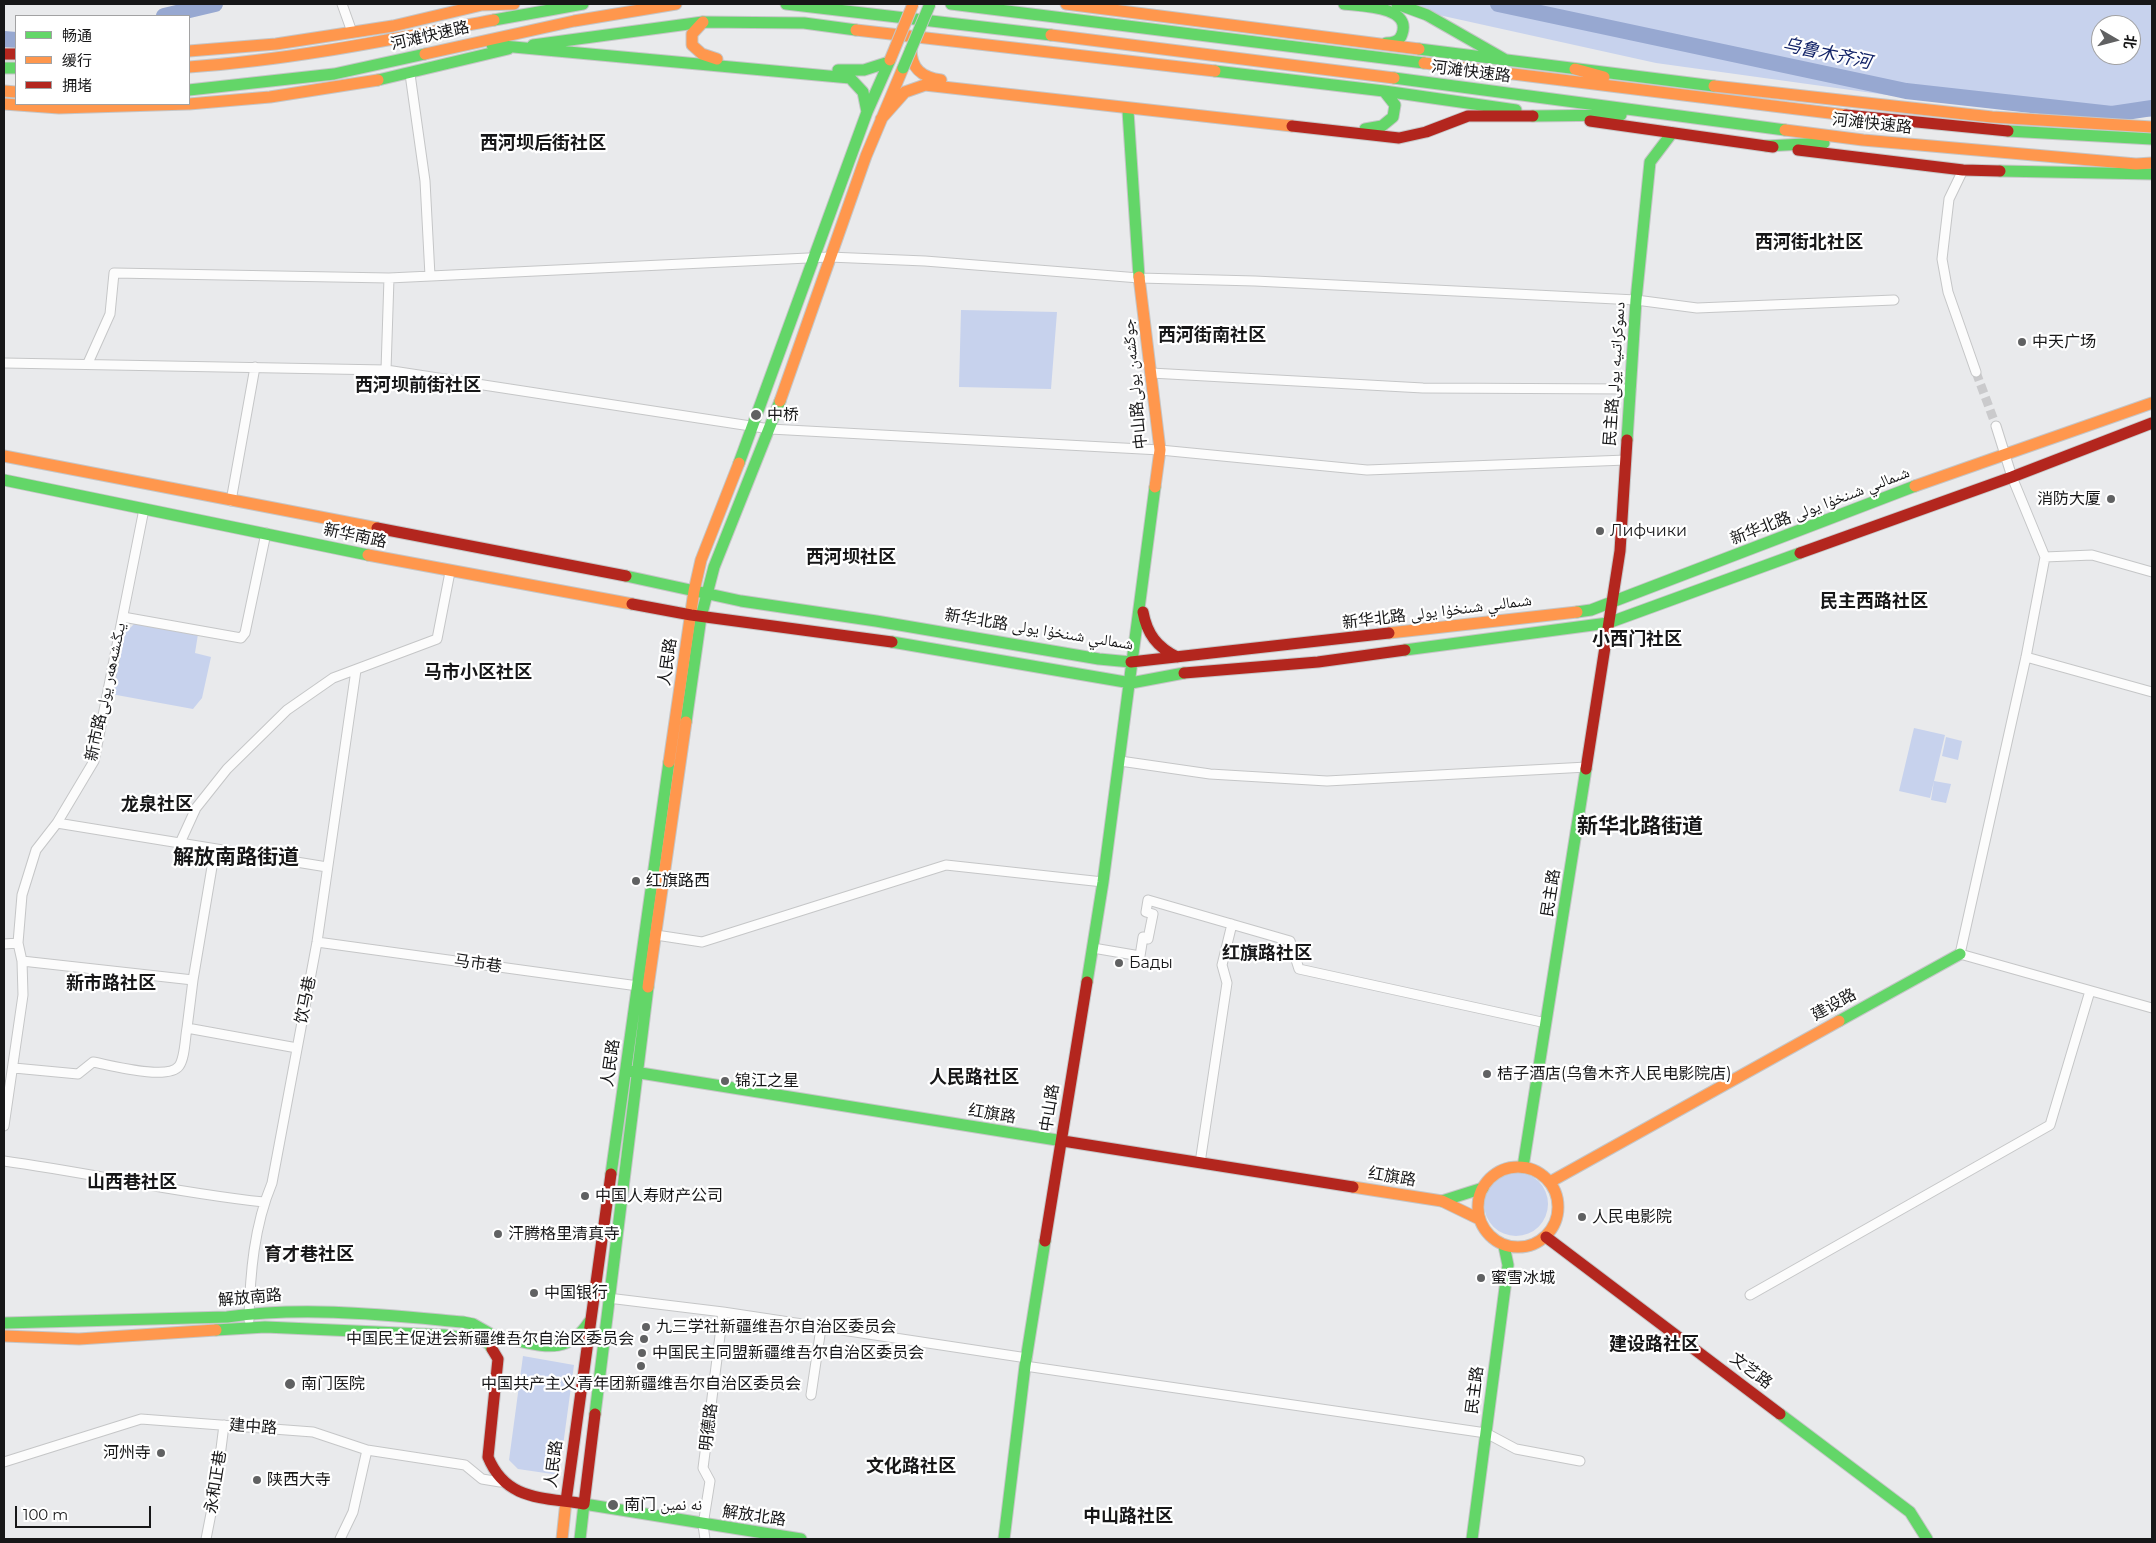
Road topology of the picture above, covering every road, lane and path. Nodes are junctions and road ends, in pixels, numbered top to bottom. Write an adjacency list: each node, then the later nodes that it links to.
1 (484, 4): 2 (main road); 14 (main road)
2 (514, 4)
3 (583, 4): 22 (main road, 河滩快速路)
4 (676, 4): 15 (main road, 河滩快速路)
5 (786, 4): 33 (main road, 河滩快速路)
6 (913, 4): 21 (main road, 人民路, bridge)
7 (930, 4): 18 (main road, 人民路, bridge)
8 (951, 4): 27 (main road, 河滩快速路)
9 (1066, 4): 16 (main road)
10 (1344, 4): 16 (main road)
11 (1397, 4): 20 (main road)
12 (342, 5): 14 (street)
13 (703, 22): 17 (main road); 21 (main road); 26 (main road)
14 (352, 32): 19 (main road)
15 (472, 43): 17 (main road); 25 (main road, 河滩快速路)
16 (1386, 43): 20 (main road)
17 (518, 47): 24 (main road); 32 (main road)
18 (910, 49): 26 (main road); 35 (main road, 人民路, bridge)
19 (190, 51)
20 (1504, 59): 23 (main road)
21 (889, 61): 32 (main road, 人民路)
22 (190, 67)
23 (1575, 69): 27 (main road); 36 (main road)
24 (410, 74): 28 (main road); 48 (street)
25 (190, 90)
26 (1384, 91): 34 (main road)
27 (1664, 93): 38 (main road, 河滩快速路)
28 (190, 104)
29 (18, 105): 30 (main road)
30 (156, 105)
31 (1128, 111): 50 (main road, 中山路جوڭشەن يولى)
32 (867, 112): 46 (main road, 人民路)
33 (1675, 114): 34 (main road); 39 (main road, 河滩快速路)
34 (1563, 117): 35 (main road); 37 (main road)
35 (881, 119): 47 (main road, 人民路)
36 (2152, 127)
37 (1672, 134): 40 (main road); 51 (main road, 民主路دىموكراتىيە يولى)
38 (2152, 138)
39 (1863, 140): 40 (main road); 41 (main road, 河滩快速路)
40 (1766, 146): 43 (main road)
41 (2064, 158): 42 (main road, 河滩快速路); 44 (main road)
42 (2152, 163)
43 (1963, 170): 44 (main road); 57 (street)
44 (2138, 174): 45 (main road)
45 (2152, 174)
46 (813, 257): 47 (street); 48 (street); 62 (main road, 人民路)
47 (830, 257): 50 (street); 64 (main road, 人民路)
48 (430, 276): 49 (street)
49 (390, 278): 54 (street); 56 (street)
50 (1139, 278): 51 (street); 58 (main road, 中山路جوڭشەن يولى)
51 (1636, 300): 52 (street); 59 (main road, 民主路دىموكراتىيە يولى)
52 (1894, 300)
53 (4, 362): 54 (street)
54 (88, 363): 55 (street)
55 (255, 368): 56 (street); 71 (street)
56 (386, 370): 62 (street)
57 (1976, 372)
58 (1151, 373): 59 (street); 65 (main road, 中山路جوڭشەن يولى)
59 (1631, 389): 68 (main road, 民主路دىموكراتىيە يولى)
60 (2152, 403): 66 (main road, 新华北路 شىمالىي شىنخۇا يولى)
61 (2152, 423): 69 (main road, 新华北路 شىمالىي شىنخۇا يولى)
62 (754, 426): 64 (street); 77 (main road, 人民路)
63 (1996, 426): 66 (street)
64 (770, 429): 65 (street); 78 (main road, 人民路)
65 (1160, 450): 68 (street); 79 (main road, 中山路جوڭشەن يولى)
66 (2004, 454): 69 (street); 80 (main road, 新华北路 شىمالىي شىنخۇا يولى)
67 (4, 456): 71 (main road, 新华南路)
68 (1626, 460): 80 (main road, 民主路دىموكراتىيە يولى)
69 (2012, 477): 74 (street); 83 (main road, 新华北路 شىمالىي شىنخۇا يولى)
70 (4, 480): 72 (main road, 新华南路)
71 (231, 501): 77 (main road, 新华南路)
72 (144, 509): 73 (main road, 新华南路); 82 (street, 新市路يىڭىشەھەر يولى)
73 (266, 534): 75 (main road, 新华南路); 82 (street)
74 (2044, 557): 76 (street); 85 (street)
75 (450, 572): 81 (main road, 新华南路); 87 (street)
76 (2152, 572)
77 (694, 591): 78 (main road, 新华北路 شىمالىي شىنخۇا يولى); 81 (main road, 人民路)
78 (707, 592): 81 (main road, 人民路); 86 (main road, 新华北路 شىمالىي شىنخۇا يولى)
79 (1142, 598): 84 (main road); 86 (main road, 中山路جوڭشەن يولى)
80 (1611, 604): 83 (main road, 民主路دىموكراتىيە يولى); 84 (main road, 新华北路 شىمالىي شىنخۇا يولى)
81 (696, 616): 89 (main road, 新华北路 شىمالىي شىنخۇا يولى); 100 (main road, 人民路); 108 (main road, 人民路)
82 (123, 617): 94 (street, 新市路يىڭىشەھەر يولى)
83 (1608, 623): 88 (main road, 新华北路 شىمالىي شىنخۇا يولى); 93 (main road, 民主路)
84 (1177, 657): 86 (main road, 新华北路 شىمالىي شىنخۇا يولى)
85 (2026, 657): 90 (street); 105 (street)
86 (1134, 662): 89 (main road, 中山路جوڭشەن يولى)
87 (356, 670): 95 (street); 97 (street, 饮马巷)
88 (1149, 680): 89 (main road, 新华北路 شىمالىي شىنخۇا يولى); 91 (main road)
89 (1131, 683): 91 (main road, 中山路)
90 (2152, 692)
91 (1126, 722): 92 (main road, 中山路)
92 (1120, 762): 93 (street); 98 (main road, 中山路)
93 (1587, 767): 111 (main road, 民主路)
94 (57, 823): 95 (street); 102 (street, 新市路يىڭىشەھەر يولى)
95 (180, 843): 96 (street)
96 (215, 849): 97 (street); 107 (street)
97 (327, 867): 101 (street, 饮马巷)
98 (1103, 882): 100 (street); 104 (main road, 中山路)
99 (1232, 924): 104 (street); 111 (street); 119 (street)
100 (656, 935): 115 (main road, 人民路)
101 (317, 942): 108 (street, 马市巷); 113 (street, 饮马巷)
102 (18, 943): 103 (street); 106 (street, 新市路يىڭىشەھەر يولى)
103 (4, 944)
104 (1093, 948): 117 (main road, 中山路)
105 (1960, 954): 109 (street); 121 (main road, 建设路)
106 (22, 960): 107 (street); 114 (street, 新市路يىڭىشەھەر يولى)
107 (193, 980): 112 (street)
108 (638, 986): 115 (main road, 人民路)
109 (2090, 991): 110 (street); 128 (street)
110 (2152, 1008)
111 (1546, 1023): 120 (main road, 民主路)
112 (187, 1028): 113 (street); 114 (street)
113 (297, 1048): 124 (street, 饮马巷)
114 (14, 1068): 116 (street, 新市路يىڭىشەھەر يولى)
115 (631, 1072): 117 (main road, 红旗路); 129 (main road, 人民路); 130 (main road, 人民路)
116 (4, 1126)
117 (1062, 1142): 119 (main road, 红旗路); 139 (main road, 中山路)
118 (4, 1161): 124 (street)
119 (1200, 1163): 123 (main road, 红旗路)
120 (1523, 1167): 121 (main road); 122 (main road)
121 (1550, 1182): 126 (main road)
122 (1483, 1188): 123 (main road); 125 (main road)
123 (1442, 1201): 125 (main road)
124 (264, 1202): 132 (street, 饮马巷)
125 (1479, 1219): 127 (main road)
126 (1546, 1237): 127 (main road); 159 (main road, 文艺路)
127 (1504, 1246): 143 (main road, 民主路)
128 (1750, 1295)
129 (608, 1298): 131 (street); 149 (main road, 人民路)
130 (592, 1310): 137 (main road, 解放南路); 148 (main road, 人民路)
131 (723, 1312): 135 (street); 150 (street, 明德路)
132 (249, 1313): 133 (main road, 解放南路); 134 (street, 饮马巷); 137 (main road, 解放南路)
133 (4, 1323)
134 (249, 1328): 136 (main road, 解放南路); 138 (main road, 解放南路)
135 (821, 1328): 139 (street); 141 (street)
136 (4, 1336)
137 (496, 1337): 138 (main road, 解放南路); 140 (main road)
138 (473, 1339): 140 (main road, 解放南路)
139 (1026, 1362): 143 (street); 157 (main road, 中山路)
140 (499, 1368): 147 (main road)
141 (811, 1395)
142 (224, 1425): 144 (street, 建中路); 146 (street, 建中路); 151 (street, 永和正巷)
143 (1486, 1433): 145 (street); 158 (main road, 民主路)
144 (367, 1450): 147 (street, 建中路); 152 (street)
145 (1580, 1461)
146 (4, 1462)
147 (500, 1482): 148 (main road)
148 (566, 1500): 149 (main road, 解放北路); 153 (main road, 人民路)
149 (584, 1504): 150 (main road, 解放北路); 154 (main road, 人民路)
150 (703, 1525): 155 (street, 明德路); 156 (main road, 解放北路)
151 (206, 1539)
152 (340, 1539)
153 (562, 1539)
154 (580, 1539)
155 (705, 1539)
156 (801, 1539)
157 (1004, 1539)
158 (1472, 1539)
159 (1927, 1539)

